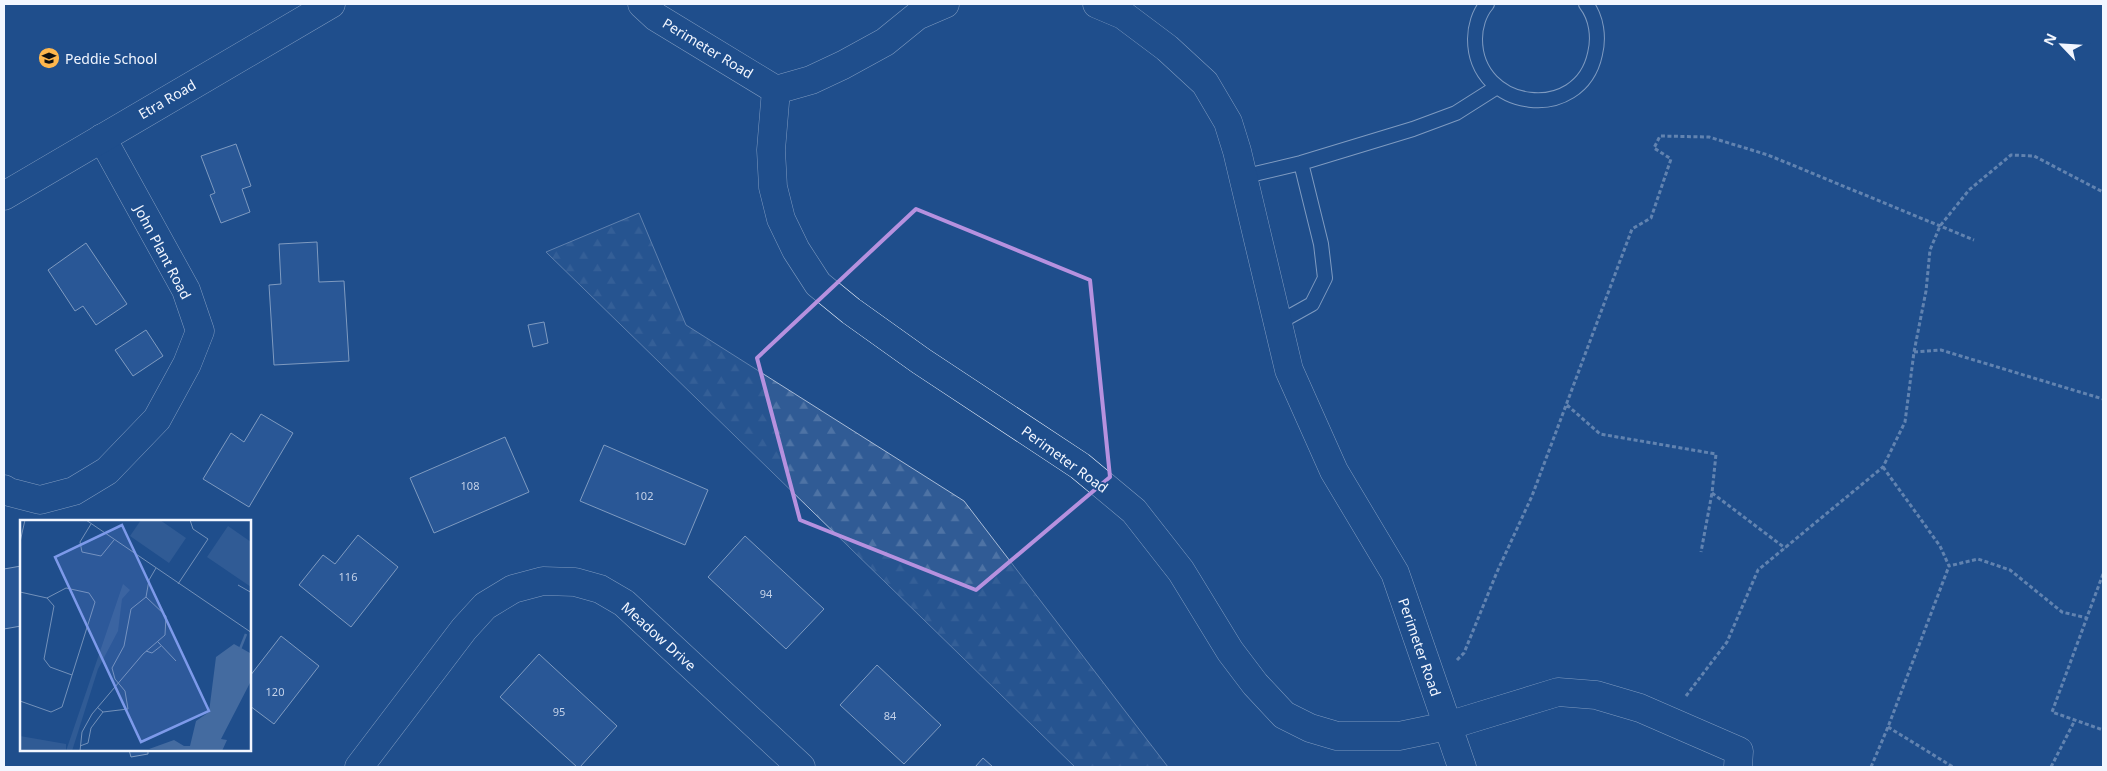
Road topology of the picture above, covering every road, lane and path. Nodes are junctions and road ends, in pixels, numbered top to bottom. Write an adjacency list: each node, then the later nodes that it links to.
1 (331, 4): 9 (street, Etra Road)
2 (642, 4): 8 (street, Perimeter Road)
3 (945, 4): 8 (street)
4 (1097, 4): 11 (street, Perimeter Road)
5 (1487, 4): 7 (lane)
6 (1586, 4): 7 (lane)
7 (1497, 87): 10 (lane)
8 (776, 90): 31 (street, Perimeter Road)
9 (102, 138): 13 (street, Etra Road); 21 (street, John Plant Road)
10 (1301, 163): 11 (lane); 16 (lane)
11 (1242, 177): 16 (street, Perimeter Road)
12 (2103, 192): 14 (path)
13 (4, 196)
14 (1940, 226): 15 (path); 17 (path); 19 (path)
15 (1974, 240)
16 (1278, 324): 28 (street, Perimeter Road)
17 (1914, 352): 18 (path); 20 (path)
18 (2103, 399)
19 (1567, 405): 22 (path); 28 (path)
20 (1883, 467): 23 (path); 25 (path)
21 (4, 489)
22 (1712, 493): 23 (path); 24 (path)
23 (1785, 548): 29 (path)
24 (1701, 552)
25 (1948, 566): 27 (path); 32 (path)
26 (2103, 574): 27 (path)
27 (2087, 618): 30 (path)
28 (1430, 674): 31 (street, Perimeter Road)
29 (1667, 720): 31 (street, Perimeter Road); 37 (street, Perimeter Road)
30 (2075, 720): 33 (path); 40 (path)
31 (1447, 726): 36 (street, Perimeter Road)
32 (1888, 727): 38 (path); 39 (path)
33 (2103, 730)
34 (359, 767): 35 (street, Meadow Drive)
35 (800, 767)
36 (1462, 767)
37 (1738, 767)
38 (1870, 767)
39 (1953, 767)
40 (2051, 767)

